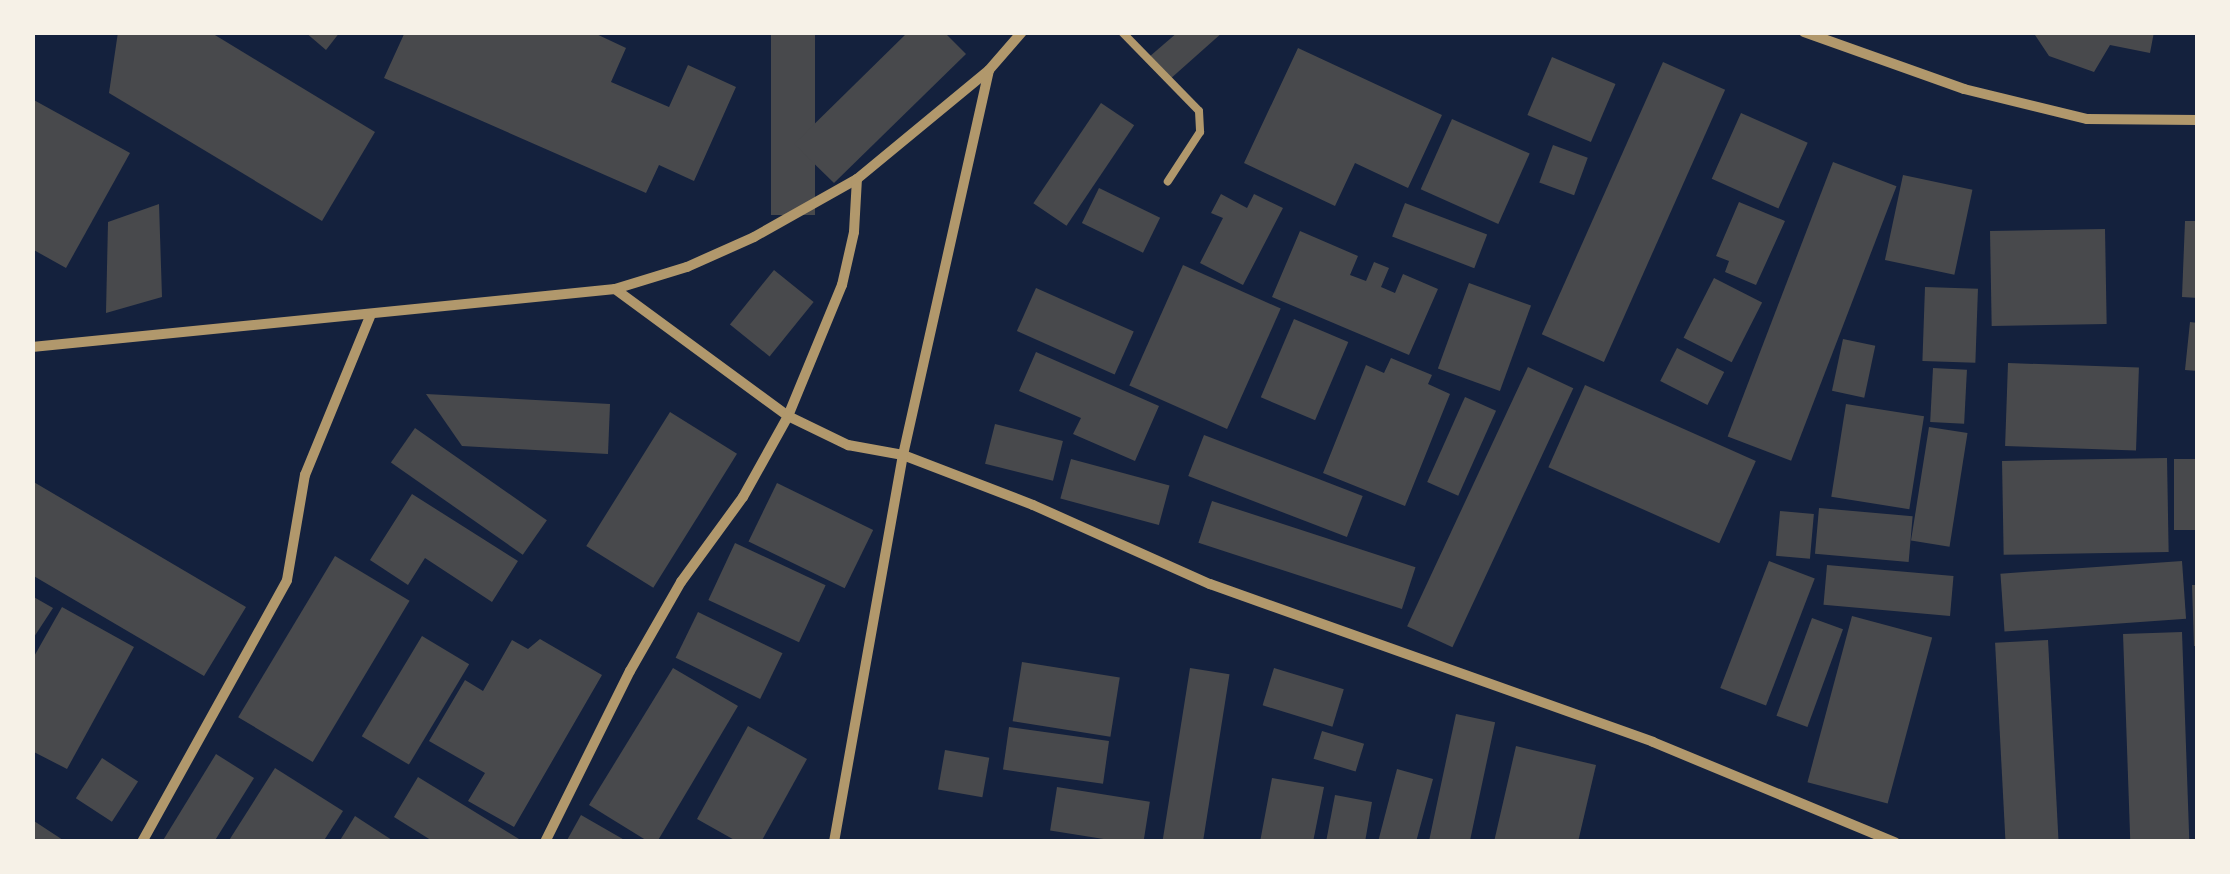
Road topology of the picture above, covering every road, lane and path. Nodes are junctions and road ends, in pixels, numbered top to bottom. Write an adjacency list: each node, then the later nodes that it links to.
1 (1022, 32): 4 (street)
2 (1122, 32): 7 (lane)
3 (1804, 32): 5 (street)
4 (989, 70): 6 (street); 12 (street)
5 (2198, 120)
6 (858, 178): 8 (street); 11 (street)
7 (1168, 182)
8 (615, 289): 9 (street); 11 (street)
9 (371, 314): 10 (street); 13 (street)
10 (32, 347)
11 (788, 416): 12 (street); 14 (street)
12 (903, 455): 15 (street); 16 (street)
13 (142, 842)
14 (546, 842)
15 (834, 842)
16 (1895, 842)

